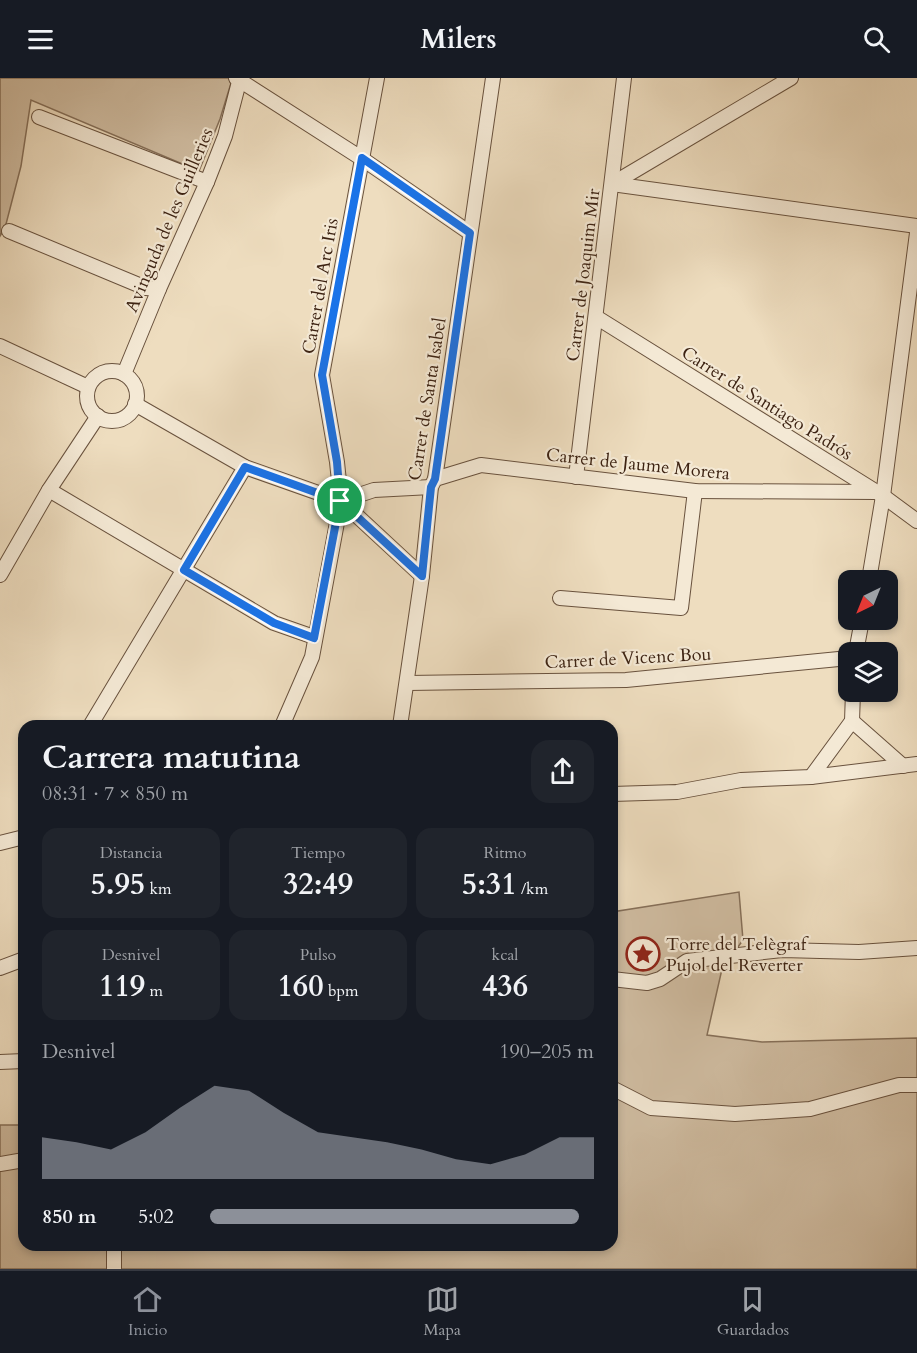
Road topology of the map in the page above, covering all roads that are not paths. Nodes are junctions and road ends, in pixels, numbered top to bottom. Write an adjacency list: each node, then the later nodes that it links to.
1 (377, 78): 7 (street, Carrer del Arc Iris)
2 (494, 78): 12 (street, Carrer de Santa Isabel)
3 (624, 78): 9 (street, Carrer de Joaquim Mir)
4 (791, 78): 9 (street)
5 (238, 79): 7 (street); 8 (street, Avinguda de les Guilleries)
6 (39, 117): 8 (street)
7 (362, 158): 12 (street); 27 (street, Carrer del Arc Iris)
8 (207, 182): 14 (street, Avinguda de les Guilleries)
9 (612, 184): 10 (street); 15 (street, Carrer de Joaquim Mir)
10 (917, 226)
11 (9, 231): 14 (street)
12 (470, 233): 23 (street, Carrer de Santa Isabel)
13 (917, 233): 26 (street)
14 (159, 288): 17 (street, Avinguda de les Guilleries)
15 (596, 317): 22 (street, Carrer de Joaquim Mir); 26 (street, Carrer de Santiago Padrós)
16 (0, 346): 18 (street)
17 (124, 374): 18 (street); 19 (street)
18 (88, 387): 20 (street)
19 (135, 404): 20 (street); 21 (street)
20 (98, 417): 24 (street)
21 (245, 467): 27 (street); 29 (street)
22 (576, 477): 23 (street, Carrer de Jaume Morera); 25 (street, Carrer de Jaume Morera)
23 (433, 483): 27 (street, Carrer de Jaume Morera); 32 (street, Carrer de Santa Isabel)
24 (49, 490): 29 (street); 31 (street)
25 (695, 491): 26 (street, Carrer de Jaume Morera); 33 (street)
26 (879, 494): 28 (street, Carrer de Santiago Padrós); 30 (street)
27 (340, 501): 32 (street); 34 (street, Carrer del Arc Iris)
28 (917, 521)
29 (184, 570): 34 (street); 38 (street)
30 (869, 570)
31 (0, 575)
32 (422, 576): 36 (street, Carrer de Santa Isabel)
33 (560, 598)
34 (314, 638): 39 (street, Carrer del Arc Iris)
35 (838, 659): 36 (street, Carrer de Vicenc Bou)
36 (408, 683): 40 (street, Carrer de Santa Isabel)
37 (853, 702): 41 (street)
38 (94, 720)
39 (285, 720)
40 (401, 720)
41 (852, 721): 42 (street); 43 (street)
42 (910, 765): 43 (street)
43 (811, 777): 44 (street)
44 (618, 794)
45 (18, 838): 46 (street)
46 (0, 843)
47 (917, 948): 50 (street)
48 (18, 961): 49 (street)
49 (0, 968)
50 (618, 980)
51 (18, 1061): 52 (street)
52 (0, 1062)
53 (917, 1085): 54 (street)
54 (618, 1091)
55 (18, 1161): 56 (street)
56 (0, 1164)
57 (114, 1251): 58 (street)
58 (114, 1269)

